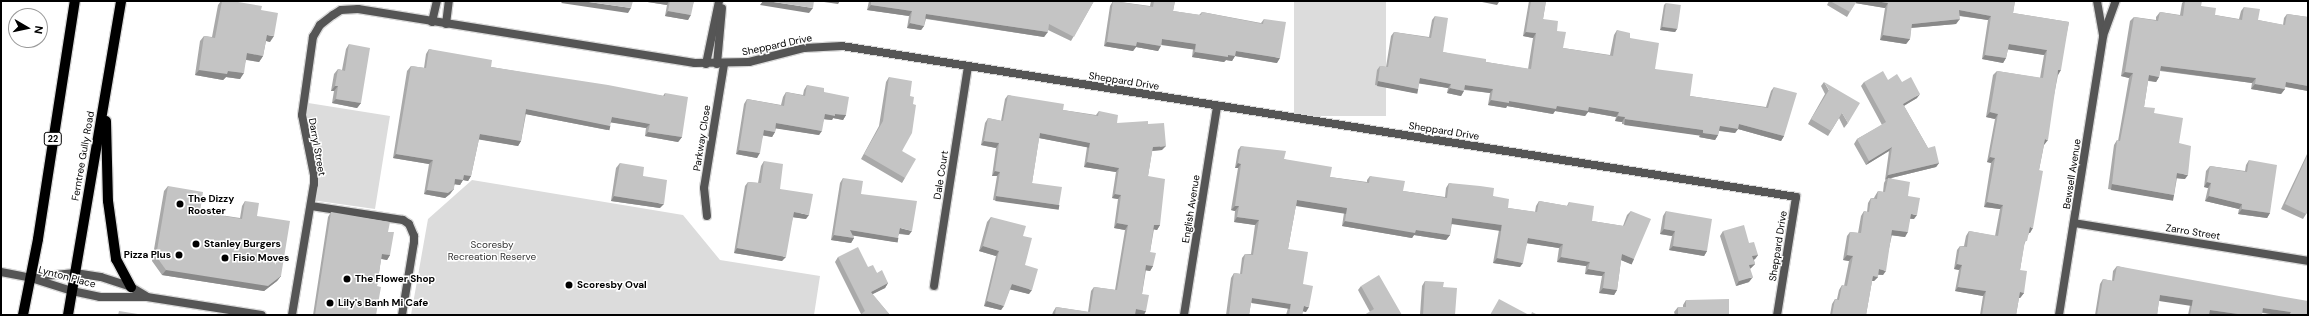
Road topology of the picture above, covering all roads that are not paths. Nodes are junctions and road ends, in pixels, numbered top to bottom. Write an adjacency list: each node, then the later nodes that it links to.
1 (76, 1): 24 (main road, 22)
2 (121, 1): 16 (main road, Ferntree Gully Road)
3 (437, 1): 10 (street)
4 (449, 1): 11 (street)
5 (719, 1): 13 (street)
6 (722, 1): 14 (street, Parkway Close)
7 (2097, 1): 12 (street, Bewsell Avenue)
8 (2116, 1): 12 (street, Bewsell Avenue)
9 (333, 14): 10 (street, Sheppard Drive); 18 (street, Darryl Street)
10 (432, 22): 11 (street, Sheppard Drive)
11 (446, 24): 13 (street, Sheppard Drive)
12 (2103, 36): 20 (street, Bewsell Avenue)
13 (706, 64): 14 (street, Sheppard Drive)
14 (721, 64): 15 (street, Sheppard Drive); 19 (street, Parkway Close)
15 (968, 67): 17 (street, Sheppard Drive); 25 (street, Dale Court)
16 (106, 95): 23 (main road, Ferntree Gully Road); 26 (main road)
17 (1217, 106): 34 (street, English Avenue); 35 (street, Sheppard Drive)
18 (310, 206): 32 (street, Darryl Street); 33 (street)
19 (707, 216)
20 (2074, 223): 21 (street, Zarro Street); 36 (street, Bewsell Avenue)
21 (2308, 261)
22 (1, 272): 24 (street)
23 (75, 273): 24 (street, Lynton Place); 26 (street, Lynton Place); 27 (main road, Ferntree Gully Road)
24 (30, 278): 27 (street, Lynton Place); 29 (main road, 22)
25 (934, 286)
26 (131, 287): 28 (street, Lynton Place)
27 (72, 291): 28 (street, Lynton Place); 30 (main road, Ferntree Gully Road)
28 (147, 297): 31 (street, Lynton Place)
29 (23, 315)
30 (68, 315)
31 (262, 315)
32 (292, 315)
33 (402, 315)
34 (1184, 315)
35 (1777, 315)
36 (2059, 315)

